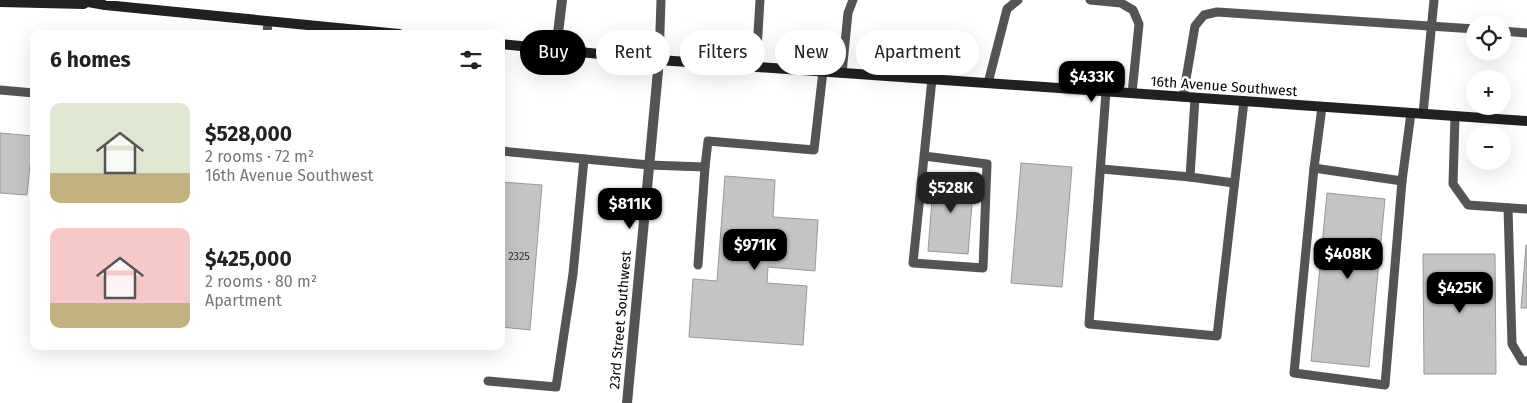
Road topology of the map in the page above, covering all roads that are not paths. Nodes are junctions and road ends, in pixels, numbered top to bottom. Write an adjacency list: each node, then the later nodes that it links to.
1 (77, 0): 10 (main road)
2 (562, 0): 16 (street)
3 (661, 0): 17 (lane)
4 (760, 0): 18 (lane)
5 (853, 0): 20 (lane)
6 (1018, 0): 28 (lane)
7 (1090, 0): 32 (lane)
8 (1434, 0): 12 (lane)
9 (0, 2): 10 (main road)
10 (105, 4): 11 (main road)
11 (268, 21): 14 (lane); 15 (main road)
12 (1431, 26): 13 (lane); 33 (lane); 38 (lane)
13 (1466, 28)
14 (267, 30)
15 (338, 30)
16 (558, 30)
17 (660, 30)
18 (758, 30)
19 (1511, 32): 21 (lane)
20 (846, 33)
21 (1527, 33)
22 (505, 44): 23 (main road, 16th Avenue Southwest)
23 (520, 46)
24 (846, 72): 27 (main road, 16th Avenue Southwest)
25 (657, 75): 44 (street, 23rd Street Southwest)
26 (823, 75): 45 (lane)
27 (932, 79): 28 (main road, 16th Avenue Southwest); 42 (lane)
28 (988, 83): 30 (main road, 16th Avenue Southwest)
29 (0, 90): 31 (lane)
30 (1106, 91): 32 (main road, 16th Avenue Southwest); 47 (lane)
31 (30, 93)
32 (1132, 93): 33 (main road, 16th Avenue Southwest)
33 (1183, 96): 34 (main road, 16th Avenue Southwest)
34 (1196, 98): 35 (main road, 16th Avenue Southwest); 48 (lane)
35 (1244, 101): 36 (main road, 16th Avenue Southwest); 50 (lane)
36 (1322, 106): 37 (main road, 16th Avenue Southwest); 46 (lane)
37 (1411, 113): 38 (main road, 16th Avenue Southwest); 49 (lane)
38 (1423, 114): 39 (main road, 16th Avenue Southwest)
39 (1455, 116): 40 (main road, 16th Avenue Southwest); 51 (lane)
40 (1527, 121)
41 (505, 150): 43 (lane)
42 (924, 156): 42 (lane)
43 (584, 159): 44 (lane); 55 (lane)
44 (648, 165): 45 (lane); 56 (street, 23rd Street Southwest)
45 (705, 167): 53 (lane)
46 (1314, 168): 49 (lane); 49 (lane)
47 (1102, 169): 48 (lane); 50 (lane)
48 (1190, 177): 50 (lane)
49 (1402, 181)
50 (1234, 183)
51 (1508, 208): 52 (lane); 54 (lane)
52 (1527, 209)
53 (698, 266)
54 (1527, 360)
55 (488, 382)
56 (627, 403)

